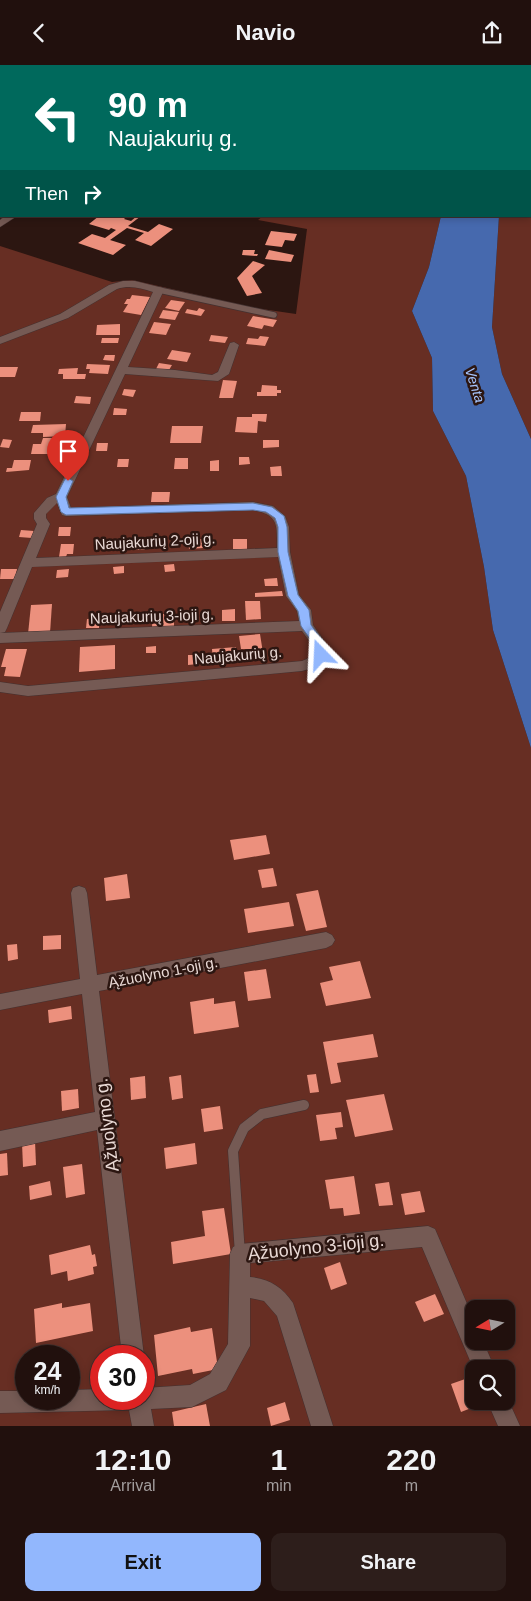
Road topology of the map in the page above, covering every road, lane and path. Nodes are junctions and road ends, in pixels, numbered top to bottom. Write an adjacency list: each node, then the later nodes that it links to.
1 (10, 217): 2 (street)
2 (0, 224)
3 (159, 289): 4 (lane); 5 (street); 7 (street)
4 (274, 315)
5 (0, 341)
6 (234, 345): 7 (street)
7 (121, 369): 8 (street)
8 (61, 497): 9 (street); 10 (street)
9 (66, 512): 10 (street, Naujakurių g.); 11 (street, Naujakurių g.)
10 (44, 524): 12 (street)
11 (283, 552): 12 (street, Naujakurių 2-oji g.); 13 (street, Naujakurių g.)
12 (29, 563): 14 (street)
13 (306, 626): 15 (street, Naujakurių 3-ioji g.); 16 (street, Naujakurių g.)
14 (0, 628)
15 (0, 638)
16 (0, 687)
17 (79, 893): 19 (street, Ąžuolyno g.)
18 (326, 941): 19 (street, Ąžuolyno 1-oji g.)
19 (91, 986): 20 (street, Ąžuolyno 1-oji g.); 22 (street, Ąžuolyno g.)
20 (0, 1002)
21 (304, 1105): 24 (lane)
22 (106, 1119): 23 (street); 26 (street, Ąžuolyno g.)
23 (0, 1141)
24 (240, 1254): 25 (street, Ąžuolyno 3-ioji g.); 27 (street, Ąžuolyno 3-ioji g.)
25 (241, 1287): 28 (street, Ąžuolyno 3-ioji g.); 34 (street)
26 (132, 1345)
27 (480, 1360)
28 (155, 1398)
29 (90, 1400): 30 (street, Ąžuolyno 3-ioji g.)
30 (0, 1402)
31 (140, 1410): 33 (street)
32 (502, 1410): 35 (street)
33 (143, 1426)
34 (322, 1426)
35 (508, 1426)

